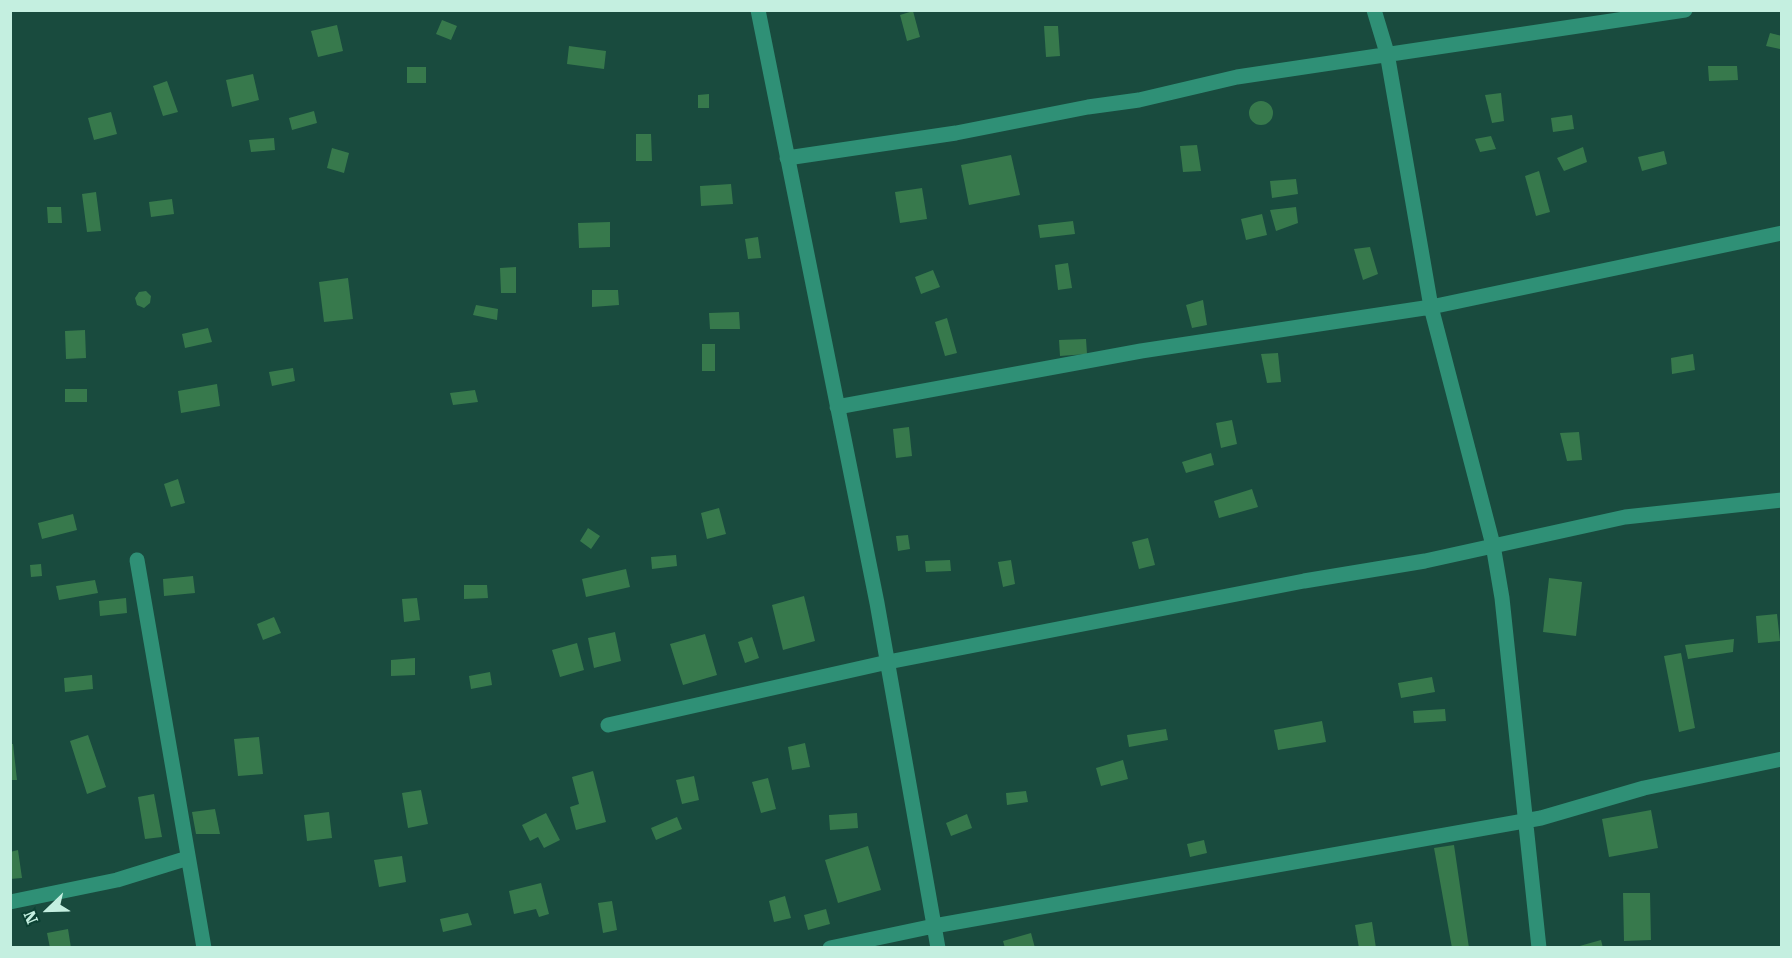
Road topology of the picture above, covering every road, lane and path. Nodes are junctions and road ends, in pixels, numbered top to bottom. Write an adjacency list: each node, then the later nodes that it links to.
1 (758, 10): 5 (street)
2 (1374, 10): 4 (street)
3 (1685, 10): 4 (street)
4 (1387, 53): 5 (street); 7 (street)
5 (787, 158): 8 (street)
6 (1782, 233): 7 (street)
7 (1431, 307): 8 (street); 10 (street)
8 (837, 406): 12 (street)
9 (1782, 500): 10 (street)
10 (1493, 545): 12 (street); 15 (street)
11 (136, 560): 16 (street)
12 (888, 662): 13 (street); 18 (street)
13 (608, 725)
14 (1782, 759): 15 (street)
15 (1524, 821): 18 (street); 22 (street)
16 (188, 858): 17 (street); 19 (street)
17 (10, 902)
18 (934, 926): 20 (street); 21 (street)
19 (204, 948)
20 (830, 948)
21 (938, 948)
22 (1539, 948)

